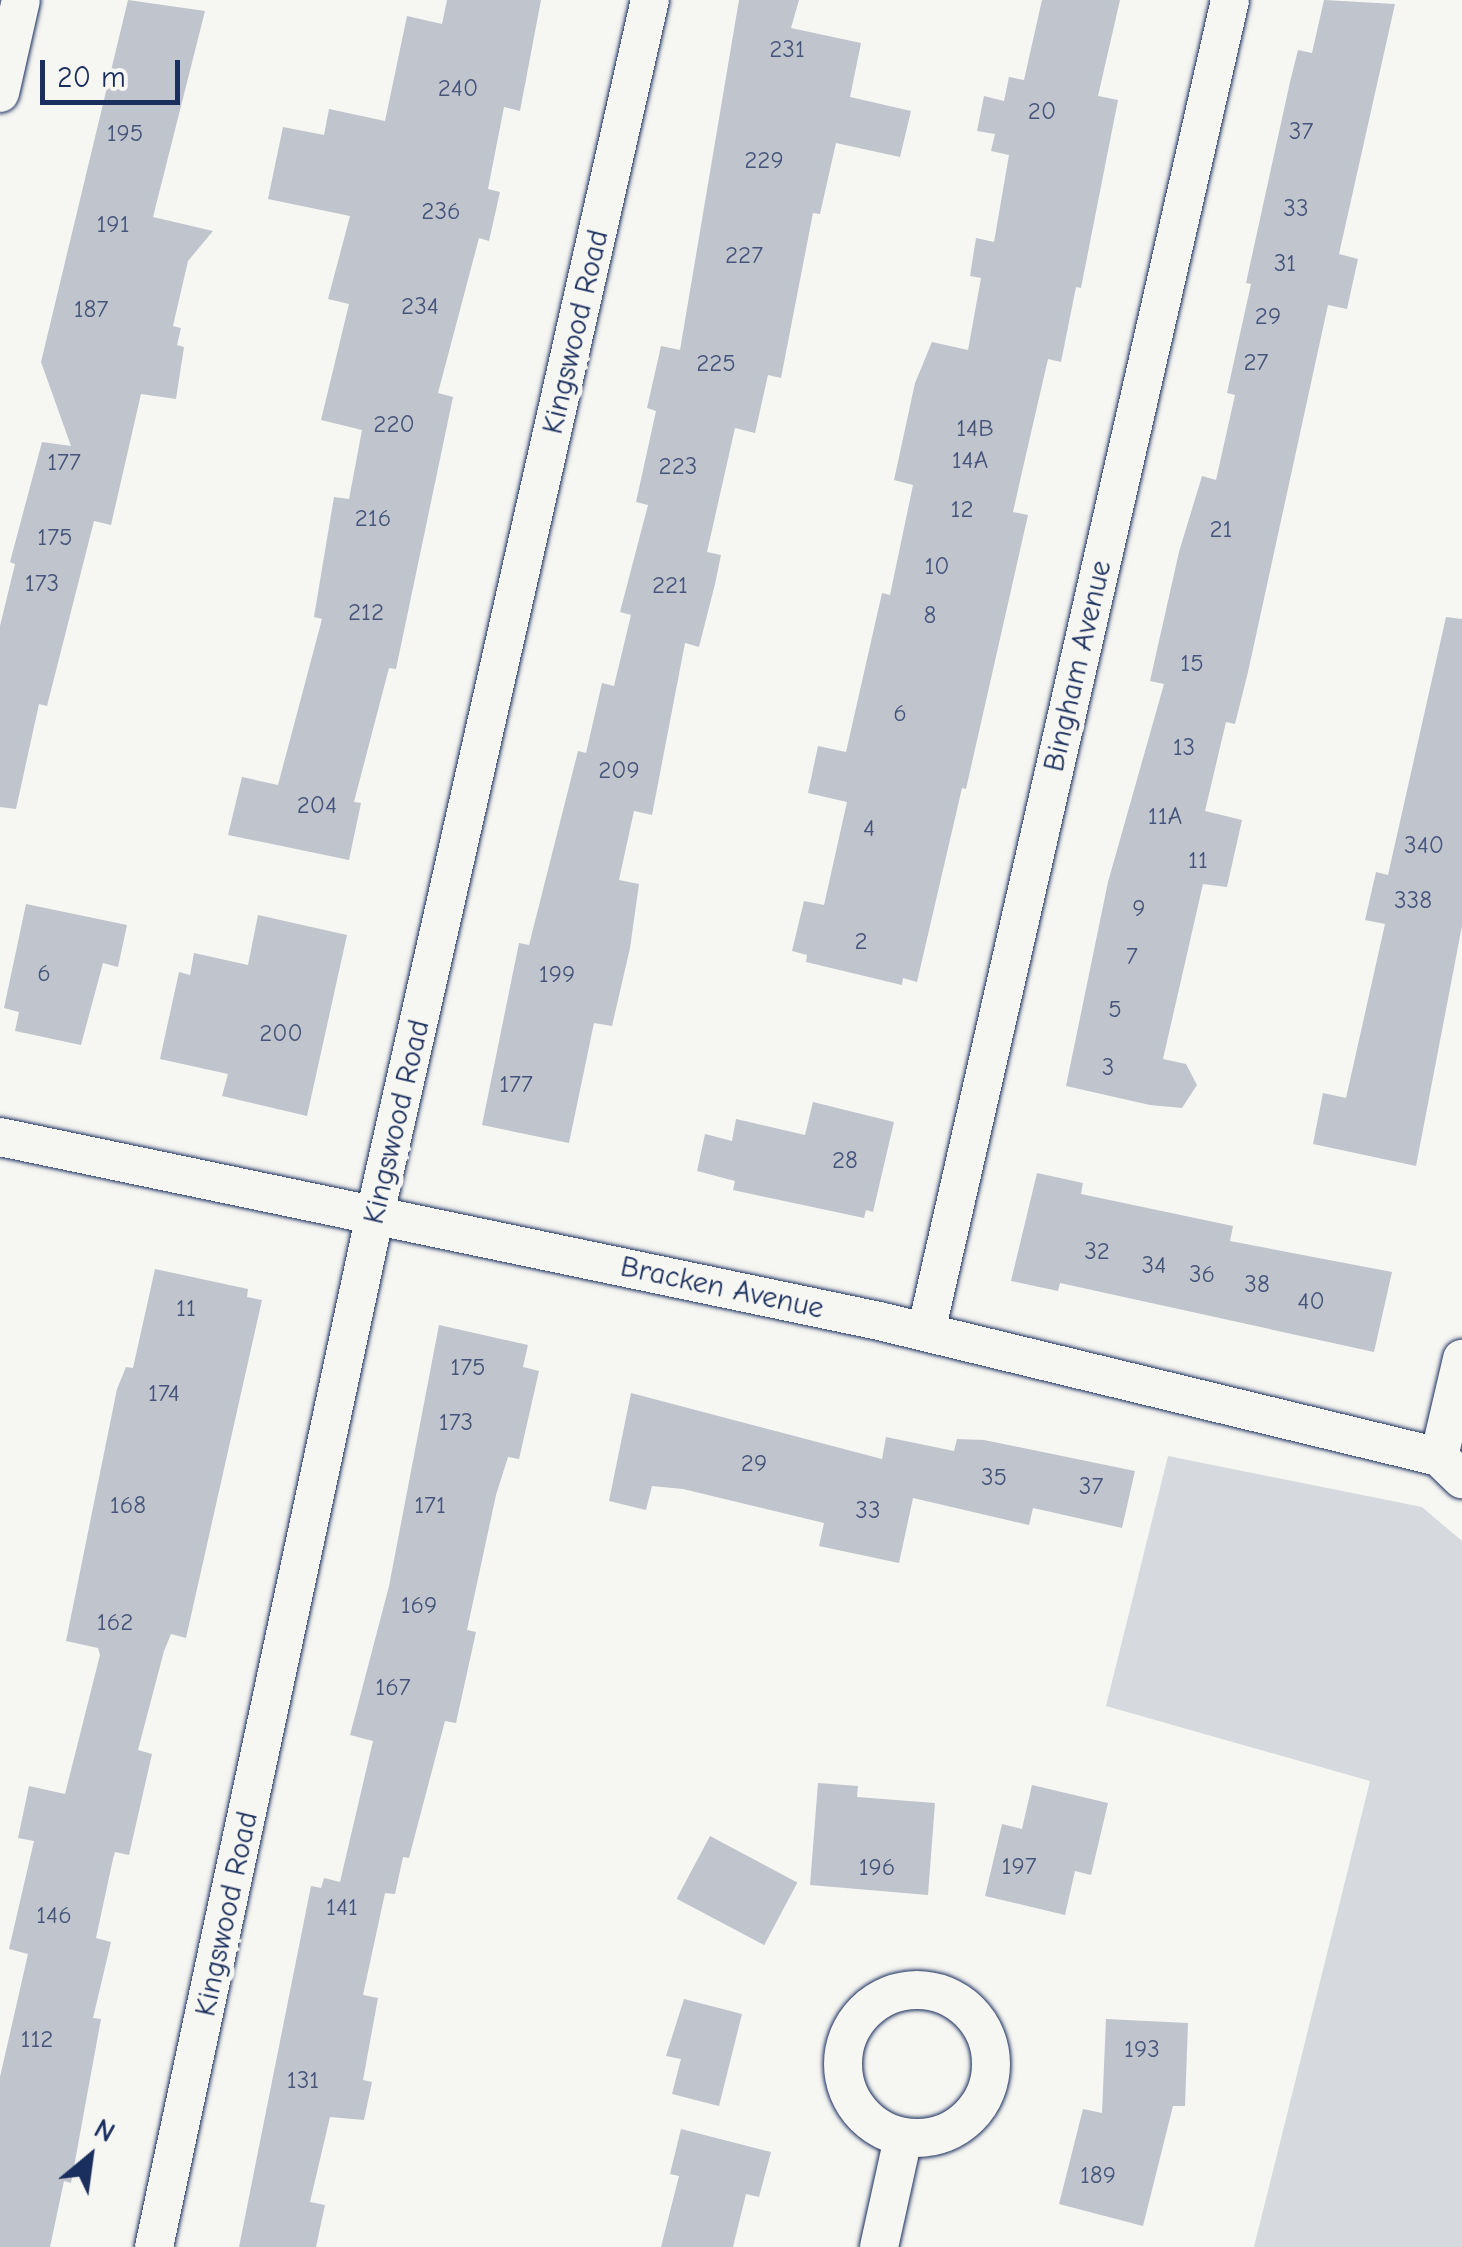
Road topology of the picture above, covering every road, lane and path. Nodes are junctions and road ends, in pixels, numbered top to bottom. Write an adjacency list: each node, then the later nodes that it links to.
1 (21, 0): 4 (street)
2 (650, 0): 6 (street, Kingswood Road)
3 (1230, 0): 7 (street, Bingham Avenue)
4 (0, 93)
5 (0, 1137): 6 (street, Bracken Avenue)
6 (376, 1214): 7 (street, Bracken Avenue); 11 (street, Kingswood Road)
7 (926, 1332): 9 (street, Bracken Avenue)
8 (1462, 1359): 9 (street)
9 (1450, 1468)
10 (902, 2138): 12 (street)
11 (154, 2247)
12 (879, 2247)

